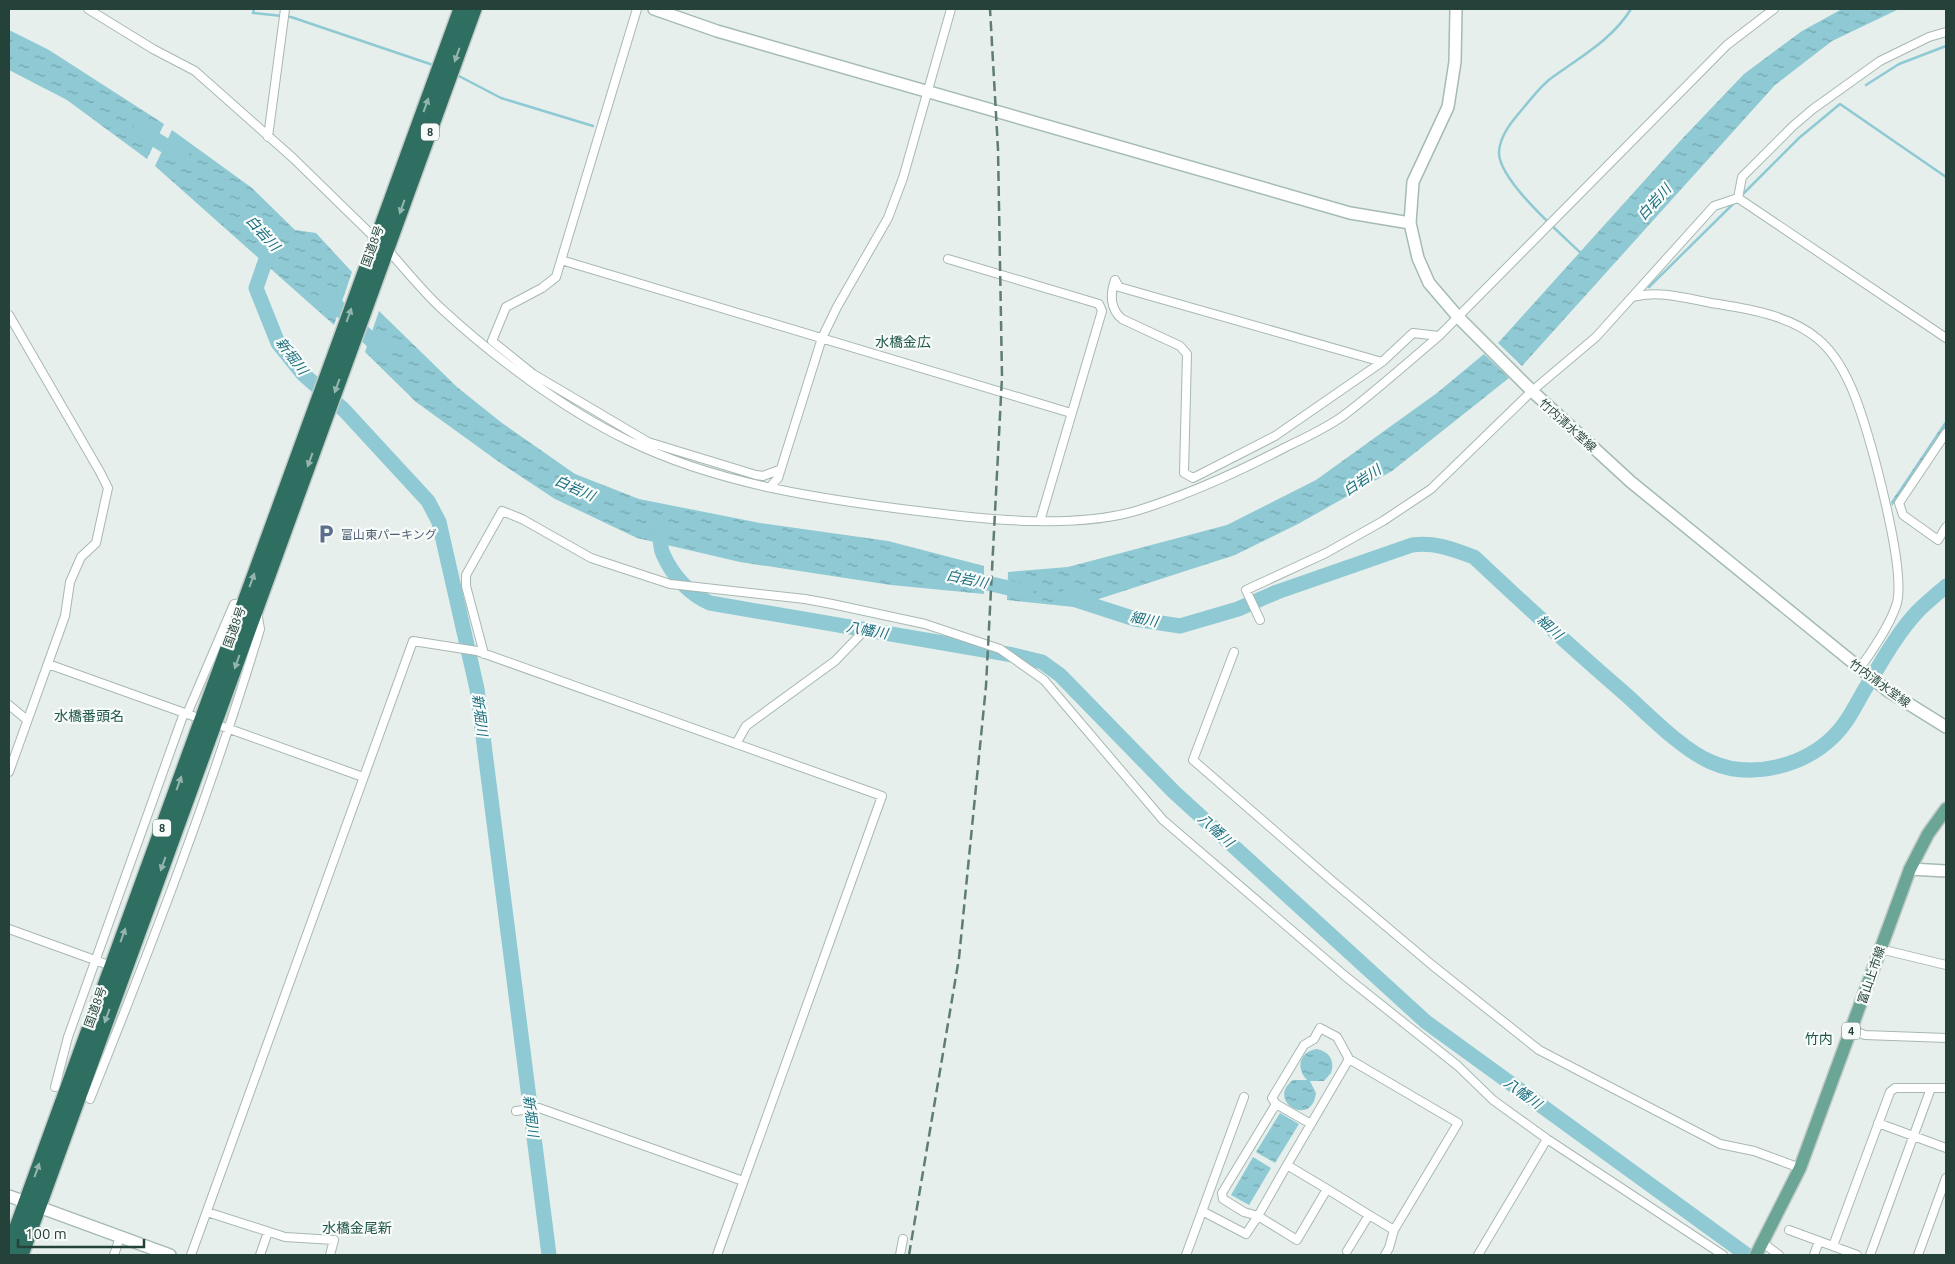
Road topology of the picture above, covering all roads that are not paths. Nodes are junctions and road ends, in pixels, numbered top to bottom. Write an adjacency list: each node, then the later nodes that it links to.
1 (88, 9): 12 (street)
2 (284, 9): 12 (street)
3 (460, 9): 15 (highway, 国道8号 / 8, one-way to 3)
4 (474, 9): 15 (highway, 国道8号 / 8, one-way to 15)
5 (636, 9): 16 (street)
6 (654, 9): 11 (main road)
7 (951, 9): 11 (street)
8 (1456, 9): 14 (main road, 竹内清水堂線)
9 (1774, 9): 20 (street)
10 (1946, 32): 13 (street)
11 (927, 91): 14 (main road); 22 (street)
12 (268, 137): 15 (street)
13 (1738, 198): 18 (street); 23 (street)
14 (1410, 223): 20 (main road, 竹内清水堂線)
15 (380, 248): 29 (street); 32 (highway, 国道8号 / 8)
16 (561, 260): 22 (street); 28 (street)
17 (948, 260): 26 (street)
18 (1632, 298): 25 (street); 38 (street)
19 (9, 315): 37 (street)
20 (1459, 318): 21 (street); 25 (main road, 竹内清水堂線)
21 (1439, 336): 24 (street); 30 (street)
22 (822, 338): 26 (street); 28 (street)
23 (1946, 338)
24 (1382, 362): 24 (street)
25 (1532, 391): 33 (street); 38 (main road, 竹内清水堂線)
26 (1071, 413): 30 (street)
27 (1946, 433): 31 (street)
28 (779, 470): 29 (street)
29 (770, 487): 30 (street)
30 (1040, 521)
31 (1946, 527)
32 (250, 605): 40 (street); 43 (street, one-way to 43); 75 (highway, 国道8号 / 8)
33 (1260, 620)
34 (862, 633): 44 (street)
35 (480, 652): 44 (street); 46 (street); 67 (street)
36 (1234, 652): 70 (street)
37 (48, 664): 40 (street); 41 (street)
38 (1859, 669): 42 (main road, 竹内清水堂線)
39 (9, 705): 41 (street)
40 (188, 714): 52 (street)
41 (28, 720): 45 (street)
42 (1946, 727)
43 (227, 728): 46 (street); 61 (street)
44 (736, 744): 72 (street)
45 (9, 772)
46 (363, 777): 77 (street)
47 (1946, 809): 48 (main road, 富山上市線 / 4)
48 (1910, 869): 49 (main road); 51 (main road, 富山上市線 / 4)
49 (1946, 870)
50 (9, 929): 52 (street)
51 (1880, 949): 53 (street); 54 (main road, 富山上市線 / 4)
52 (100, 961): 57 (street)
53 (1946, 965)
54 (1852, 1030): 55 (street); 70 (main road, 富山上市線 / 4)
55 (1946, 1038)
56 (1349, 1059): 62 (street); 65 (street); 80 (street)
57 (56, 1087)
58 (1931, 1088): 59 (street); 64 (street); 66 (street)
59 (1946, 1088)
60 (1244, 1097): 76 (street)
61 (90, 1099)
62 (1276, 1104): 65 (street); 79 (street)
63 (516, 1111): 72 (street)
64 (1878, 1123): 66 (street); 87 (street)
65 (1311, 1124): 69 (street)
66 (1913, 1136): 68 (street); 106 (street)
67 (1547, 1139): 100 (street); 101 (street)
68 (1946, 1148)
69 (1287, 1165): 73 (street); 79 (street)
70 (1800, 1168): 86 (main road, 富山上市線 / 4)
71 (1946, 1178): 107 (street)
72 (743, 1181): 96 (street)
73 (1327, 1189): 78 (street); 79 (street)
74 (9, 1196): 75 (main road)
75 (32, 1204): 83 (main road); 88 (highway, 国道8号 / 8); 90 (highway, 国道8号 / 8)
76 (1202, 1211): 79 (street); 98 (street)
77 (207, 1212): 82 (street); 93 (street)
78 (1369, 1215): 80 (street); 89 (street)
79 (1258, 1216)
80 (1394, 1230): 99 (street)
81 (1789, 1230): 85 (street)
82 (268, 1232): 94 (street); 95 (street)
83 (120, 1237): 91 (street); 92 (main road)
84 (903, 1239): 97 (street)
85 (1819, 1241): 87 (street); 104 (street)
86 (1763, 1243): 102 (main road, 富山上市線 / 4); 103 (street)
87 (1833, 1246): 105 (street)
88 (9, 1249)
89 (1346, 1251)
90 (21, 1255)
91 (114, 1255)
92 (170, 1255)
93 (191, 1255)
94 (260, 1255)
95 (330, 1255)
96 (717, 1255)
97 (900, 1255)
98 (1186, 1255)
99 (1385, 1255)
100 (1478, 1255)
101 (1723, 1255)
102 (1756, 1255)
103 (1778, 1255)
104 (1814, 1255)
105 (1857, 1255)
106 (1870, 1255)
107 (1918, 1255)

